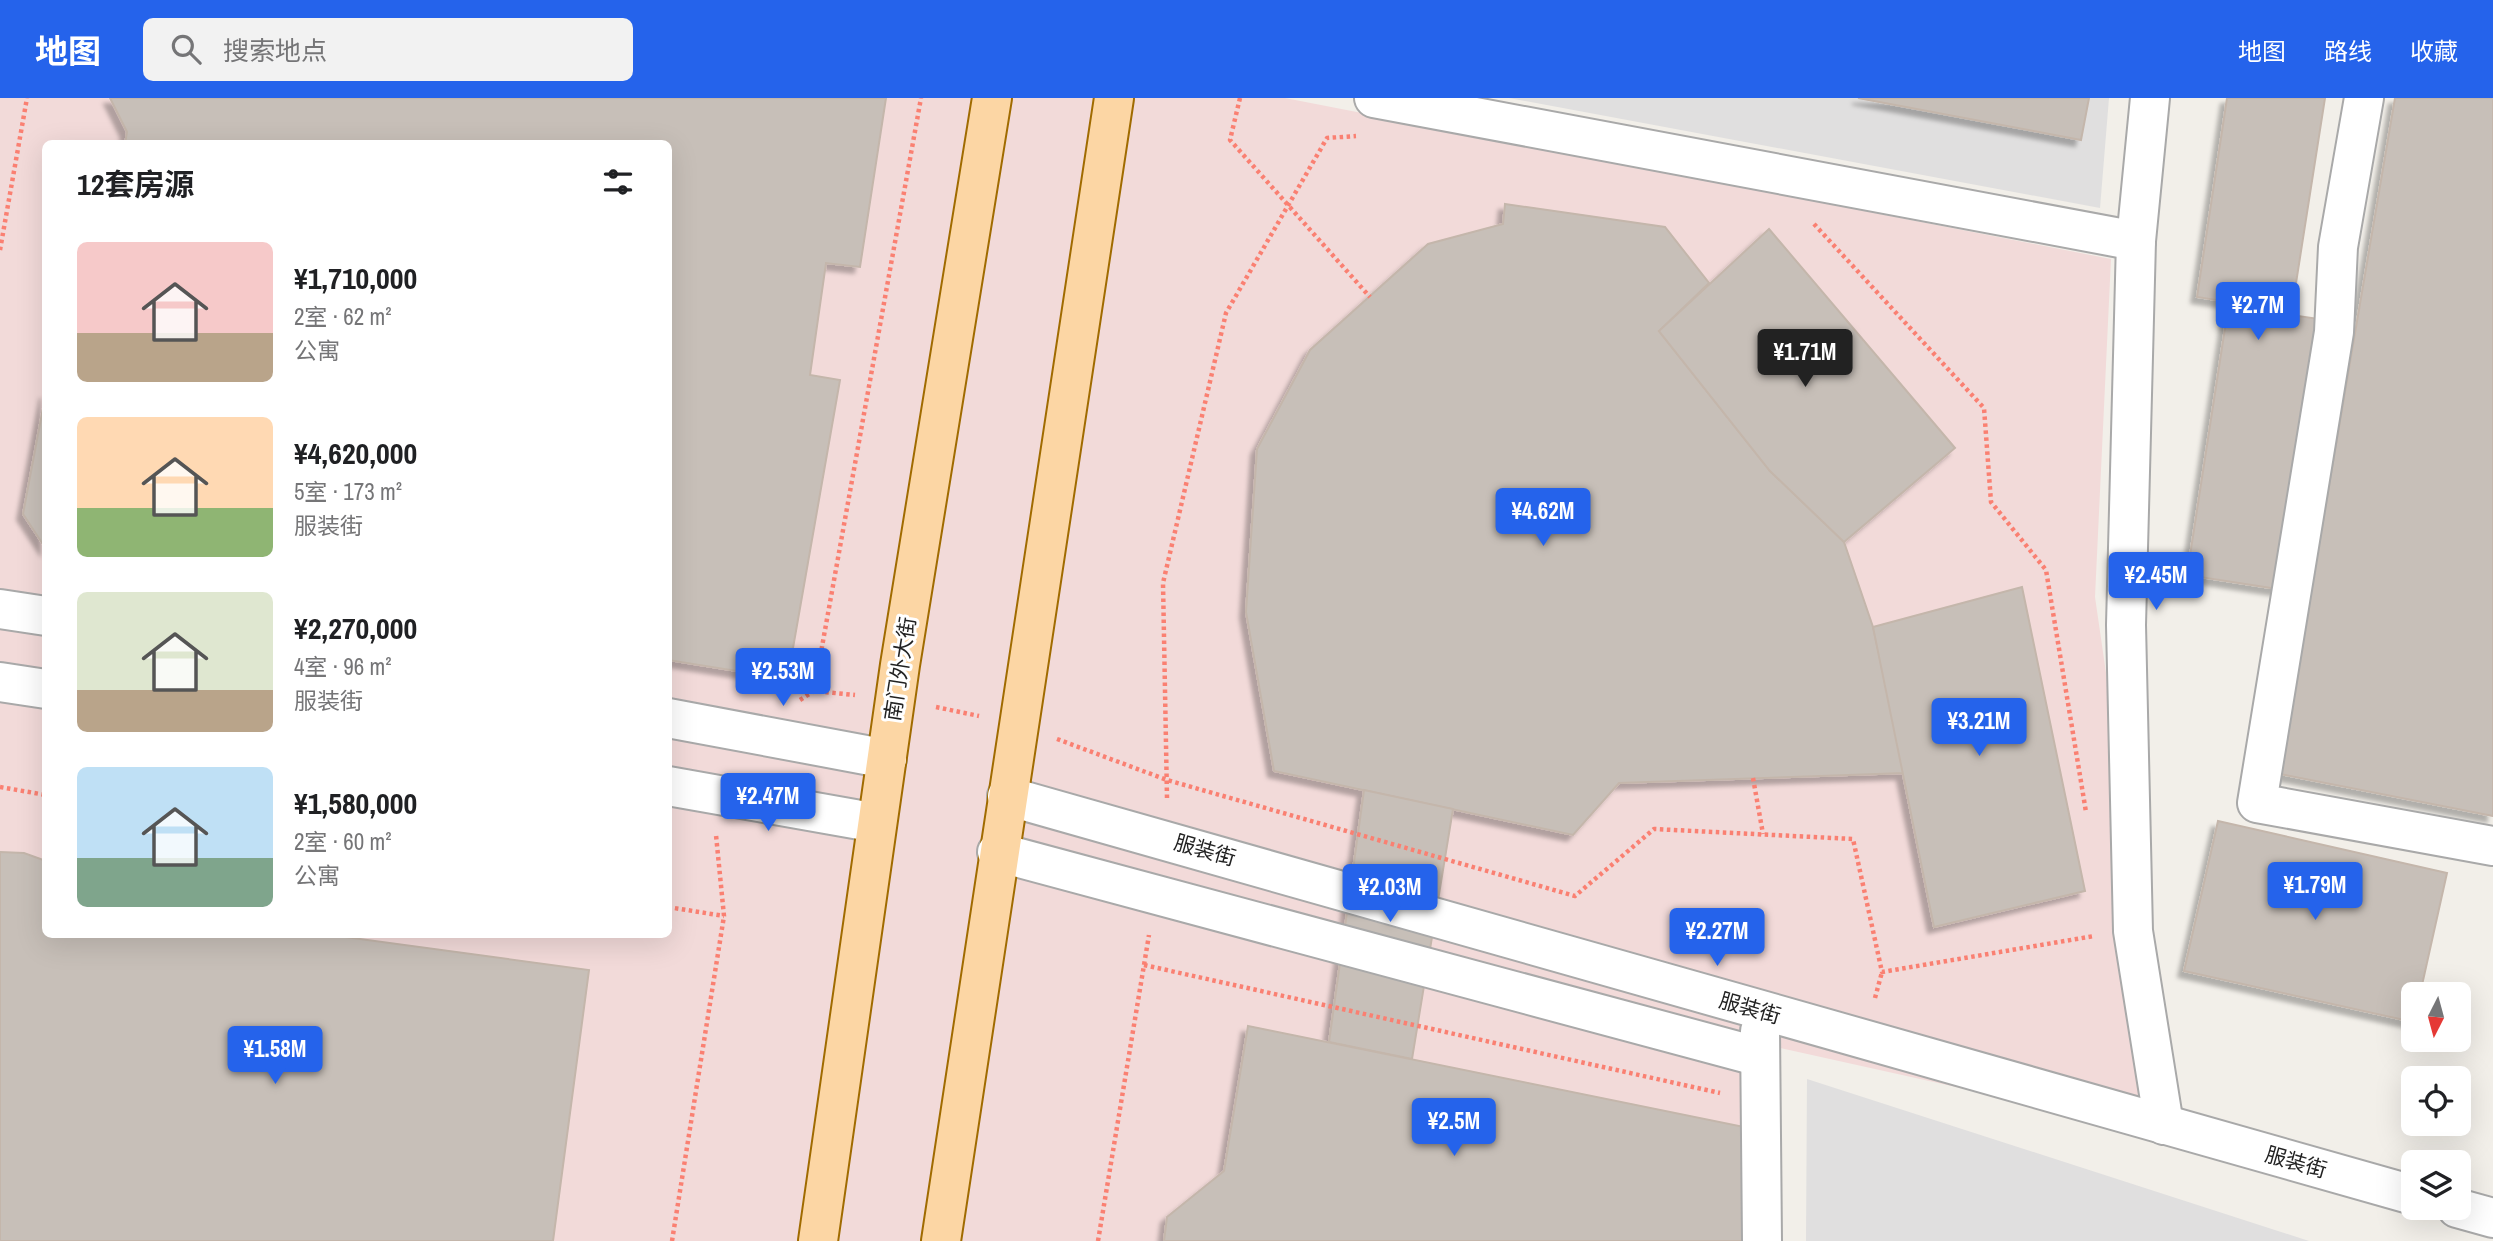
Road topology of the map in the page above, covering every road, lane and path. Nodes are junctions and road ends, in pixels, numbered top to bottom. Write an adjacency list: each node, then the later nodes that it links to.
1 (27, 98): 14 (path)
2 (920, 98): 20 (path)
3 (992, 98): 21 (main road, 南门外大街)
4 (1114, 98): 23 (main road)
5 (1240, 98): 11 (path)
6 (1374, 98): 9 (street)
7 (2150, 98): 13 (street)
8 (2364, 98): 37 (street)
9 (1429, 103): 13 (street)
10 (1363, 135): 11 (path)
11 (1289, 205): 15 (path); 27 (path)
12 (1805, 215): 34 (path)
13 (2136, 241): 47 (street)
14 (0, 250)
15 (1370, 297)
16 (0, 609): 17 (street)
17 (42, 615)
18 (0, 682): 19 (street)
19 (42, 688)
20 (814, 691): 21 (path); 24 (path)
21 (896, 699): 23 (path); 25 (main road, 南门外大街)
22 (672, 719): 24 (street)
23 (1018, 724): 27 (path); 32 (main road)
24 (750, 731): 25 (street)
25 (887, 759): 33 (main road, 南门外大街)
26 (1753, 778): 35 (path)
27 (1167, 780): 35 (path); 36 (path)
28 (0, 787): 31 (path)
29 (672, 787): 30 (street)
30 (712, 792): 33 (street); 41 (path)
31 (42, 794)
32 (1007, 796): 36 (street, 服装街); 38 (main road)
33 (877, 823): 52 (main road, 南门外大街)
34 (2088, 826)
35 (1763, 834): 42 (path)
36 (1166, 839): 44 (street, 服装街)
37 (2493, 846)
38 (997, 852): 39 (street); 53 (main road)
39 (1156, 894): 43 (path); 45 (street)
40 (672, 907): 41 (path)
41 (724, 916): 51 (path)
42 (2105, 934)
43 (1144, 965): 46 (path); 54 (path)
44 (1760, 1011): 45 (street); 47 (street, 服装街)
45 (1760, 1057): 46 (street)
46 (1760, 1102): 55 (street)
47 (2164, 1125): 48 (street, 服装街)
48 (2401, 1192)
49 (2471, 1212): 50 (street)
50 (2493, 1218)
51 (672, 1241)
52 (818, 1241)
53 (941, 1241)
54 (1098, 1241)
55 (1762, 1241)

